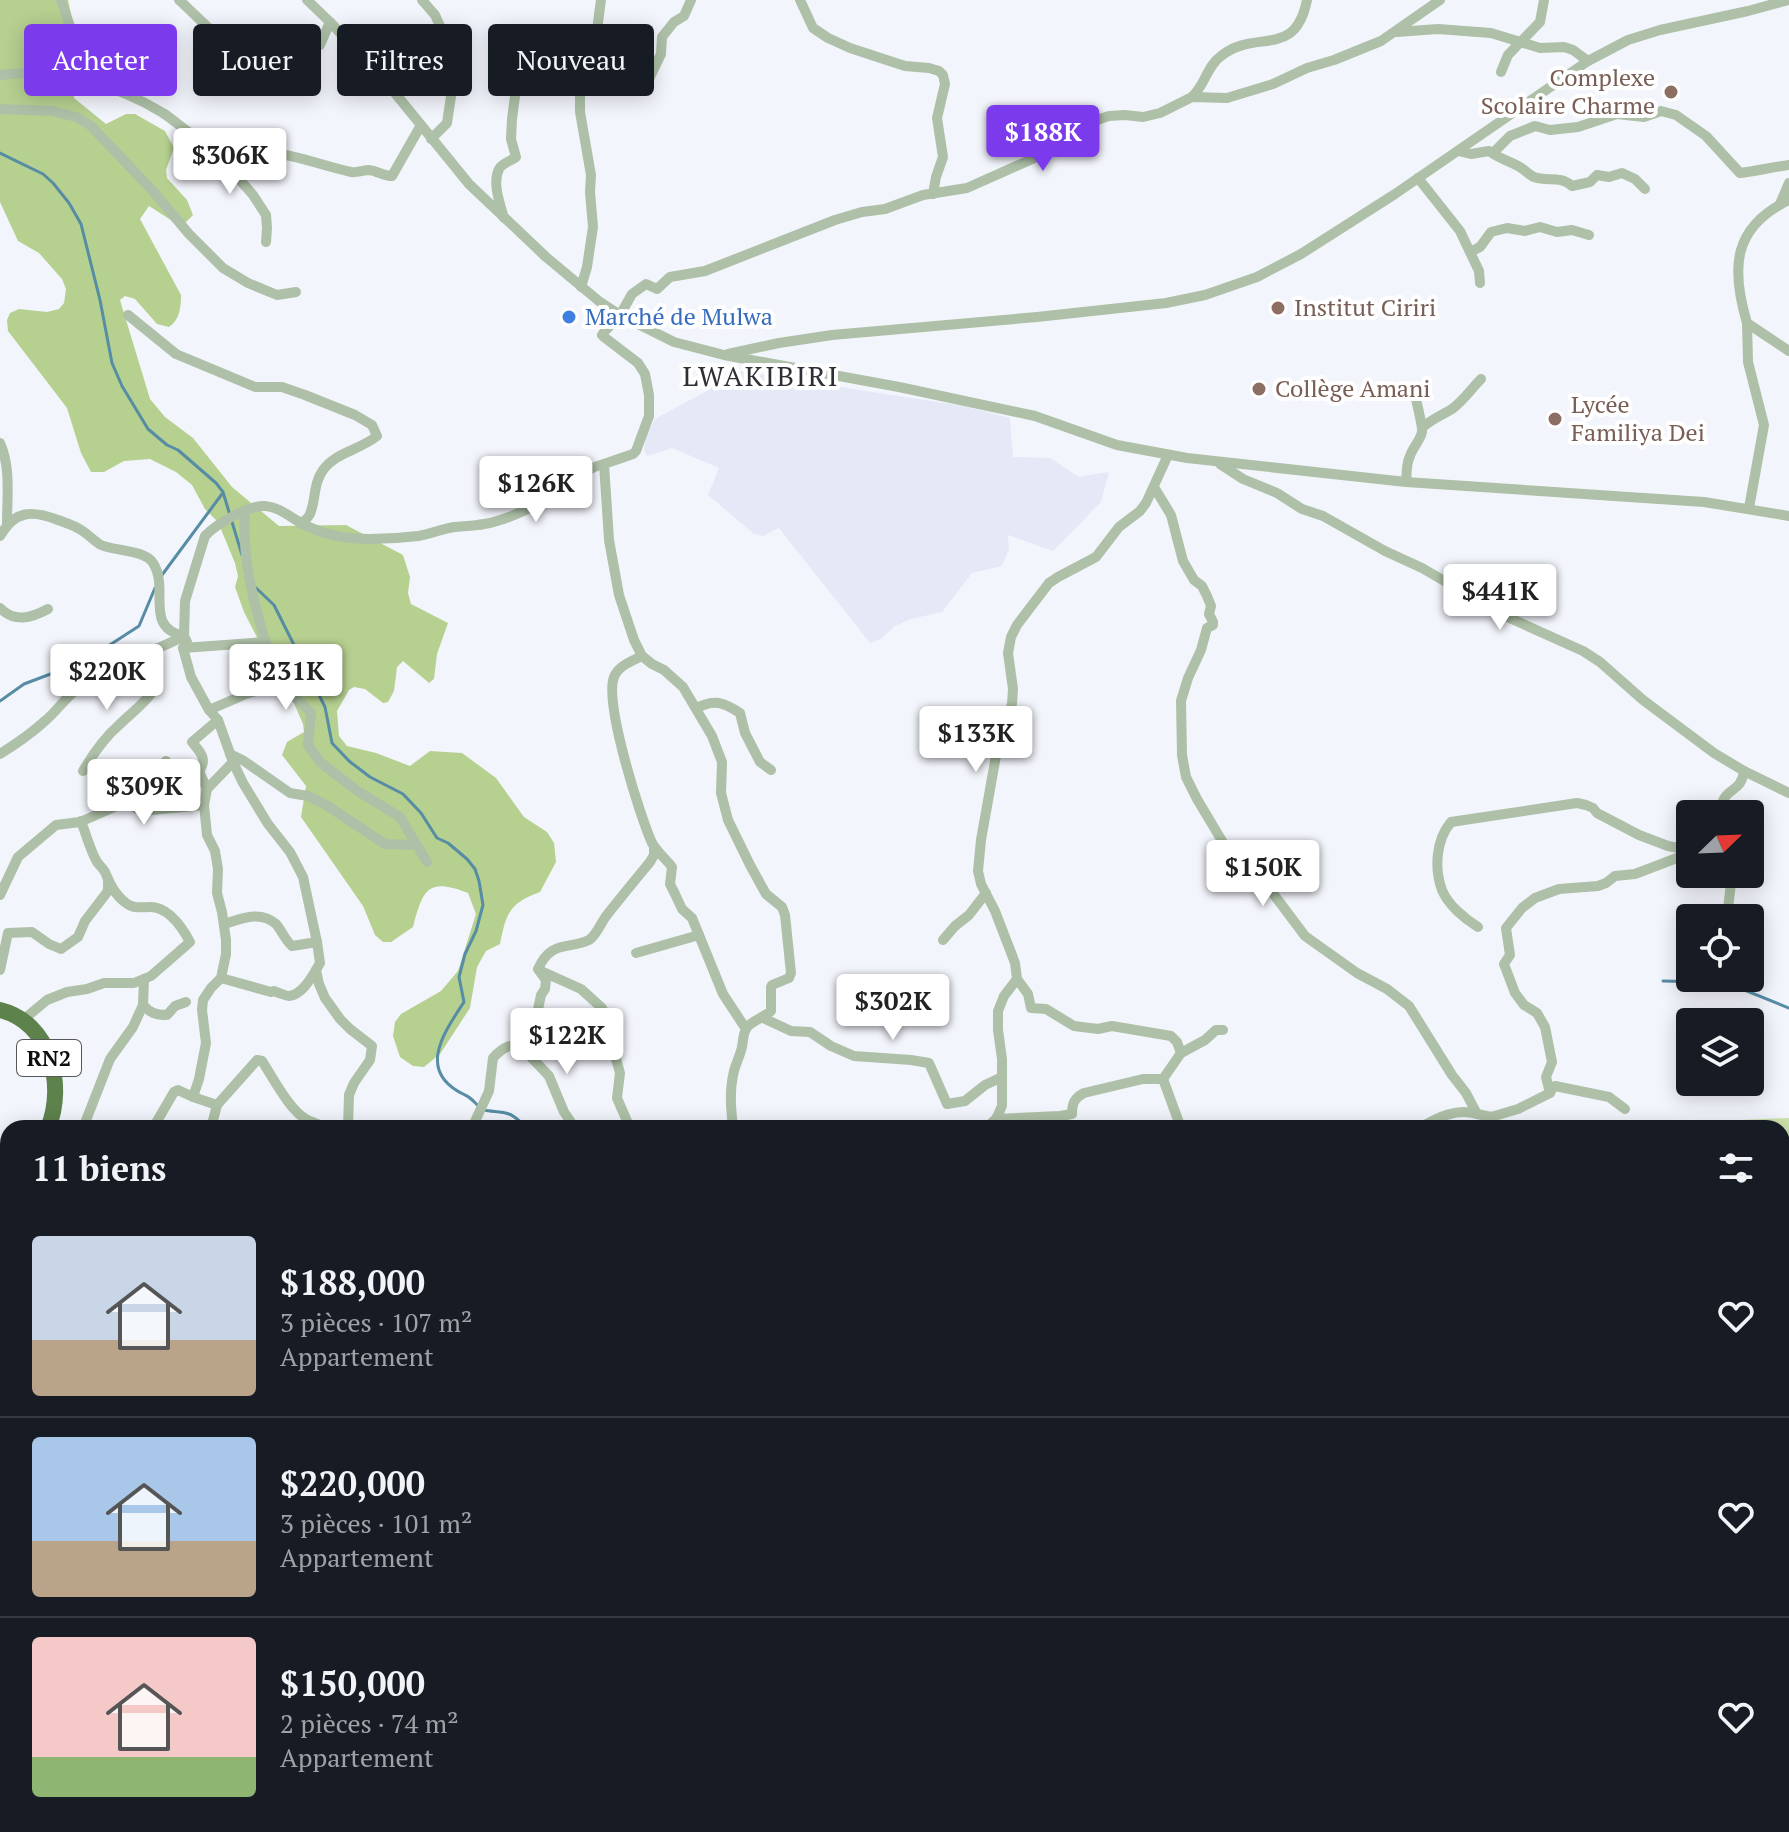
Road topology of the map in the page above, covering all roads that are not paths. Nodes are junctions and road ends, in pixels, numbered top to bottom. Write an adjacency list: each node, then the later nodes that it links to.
1 (61, 0): 13 (street)
2 (179, 0): 12 (street)
3 (307, 0): 12 (street)
4 (422, 0): 26 (street)
5 (601, 0): 14 (street)
6 (691, 0): 18 (street)
7 (800, 0): 34 (street)
8 (1307, 0): 23 (street)
9 (1440, 0): 15 (street)
10 (1544, 0): 16 (street)
11 (1788, 0): 17 (street)
12 (330, 22): 25 (street)
13 (69, 24)
14 (598, 24)
15 (1394, 33): 16 (street); 23 (street)
16 (1521, 41): 17 (street); 19 (street)
17 (1588, 61): 28 (street)
18 (654, 69)
19 (1501, 72)
20 (0, 75): 27 (street)
21 (515, 96): 36 (street)
22 (580, 96): 41 (street)
23 (1192, 97): 34 (street)
24 (0, 109): 42 (street)
25 (421, 125): 26 (street); 27 (street)
26 (431, 139): 36 (street)
27 (210, 146): 38 (street)
28 (1458, 151): 29 (street); 31 (street)
29 (1493, 153): 30 (street); 33 (street)
30 (1789, 165)
31 (1418, 178): 39 (street); 47 (street)
32 (1789, 183): 35 (street)
33 (1645, 189)
34 (933, 194): 44 (street)
35 (1784, 202): 45 (street)
36 (504, 218): 41 (street)
37 (1589, 235): 39 (street)
38 (266, 242)
39 (1470, 252): 40 (street)
40 (1480, 283)
41 (581, 287): 44 (street)
42 (296, 292)
43 (128, 315): 61 (street)
44 (620, 315): 47 (street); 54 (street)
45 (1747, 323): 46 (street); 57 (street)
46 (1789, 351)
47 (724, 355): 52 (street)
48 (1481, 379): 50 (street)
49 (1413, 386): 50 (street)
50 (1423, 427): 55 (street)
51 (0, 443): 60 (street)
52 (1168, 455): 53 (street); 56 (street)
53 (1215, 461): 55 (street); 78 (street)
54 (604, 464): 61 (street); 67 (street)
55 (1406, 482): 57 (street)
56 (1154, 487): 91 (street); 121 (street)
57 (1749, 508): 59 (street)
58 (245, 512): 61 (street); 65 (street); 66 (street)
59 (1789, 516)
60 (7, 524): 62 (street); 65 (street)
61 (301, 524)
62 (0, 536)
63 (0, 608): 64 (street)
64 (48, 609)
65 (184, 642): 66 (street); 68 (street); 71 (street)
66 (266, 642): 69 (street)
67 (642, 656): 70 (street); 86 (street)
68 (135, 659): 73 (street); 76 (street)
69 (281, 683): 71 (street); 85 (street)
70 (696, 708): 75 (street); 109 (street)
71 (209, 710): 72 (street)
72 (218, 720): 74 (street); 77 (street)
73 (0, 754)
74 (231, 758): 79 (street); 85 (street); 98 (street)
75 (771, 770)
76 (83, 771)
77 (199, 771): 79 (street); 82 (street)
78 (1744, 771): 80 (street); 81 (street)
79 (207, 789): 83 (street)
80 (1789, 793)
81 (1723, 800)
82 (119, 805): 83 (street); 84 (street)
83 (204, 805): 93 (street)
84 (81, 821): 90 (street); 92 (street)
85 (417, 845): 89 (street)
86 (654, 848): 96 (street); 100 (street)
87 (1676, 848): 94 (street)
88 (1676, 857): 117 (street)
89 (427, 862)
90 (108, 882): 95 (street); 104 (street)
91 (986, 893): 97 (street); 105 (street)
92 (0, 895)
93 (224, 924): 98 (street); 103 (street)
94 (1478, 927)
95 (4, 930): 101 (street)
96 (699, 935): 99 (street); 111 (street)
97 (943, 940)
98 (317, 942): 102 (street)
99 (636, 953)
100 (538, 969): 113 (street); 131 (street)
101 (0, 970)
102 (316, 970): 103 (street); 128 (street)
103 (221, 978): 118 (street)
104 (144, 979): 107 (street); 110 (street)
105 (1017, 979): 114 (street); 115 (street)
106 (186, 1002): 107 (street)
107 (143, 1005): 124 (street)
108 (2, 1006): 110 (highway, RN2)
109 (763, 1018): 111 (street); 115 (street)
110 (24, 1019): 123 (highway, RN2)
111 (746, 1029): 132 (street)
112 (1223, 1030): 114 (street)
113 (524, 1046): 129 (street); 130 (street)
114 (1181, 1053): 116 (street)
115 (1002, 1077): 122 (street)
116 (1163, 1079): 122 (street); 133 (street)
117 (1550, 1093): 120 (street); 121 (street)
118 (193, 1097): 119 (street); 125 (street)
119 (217, 1105): 126 (street); 127 (street)
120 (1625, 1109)
121 (1477, 1114): 134 (street)
122 (996, 1119)
123 (52, 1120)
124 (86, 1120)
125 (158, 1120)
126 (213, 1120)
127 (306, 1120)
128 (348, 1120)
129 (476, 1120)
130 (570, 1120)
131 (627, 1120)
132 (732, 1120)
133 (1178, 1120)
134 (1434, 1120)

